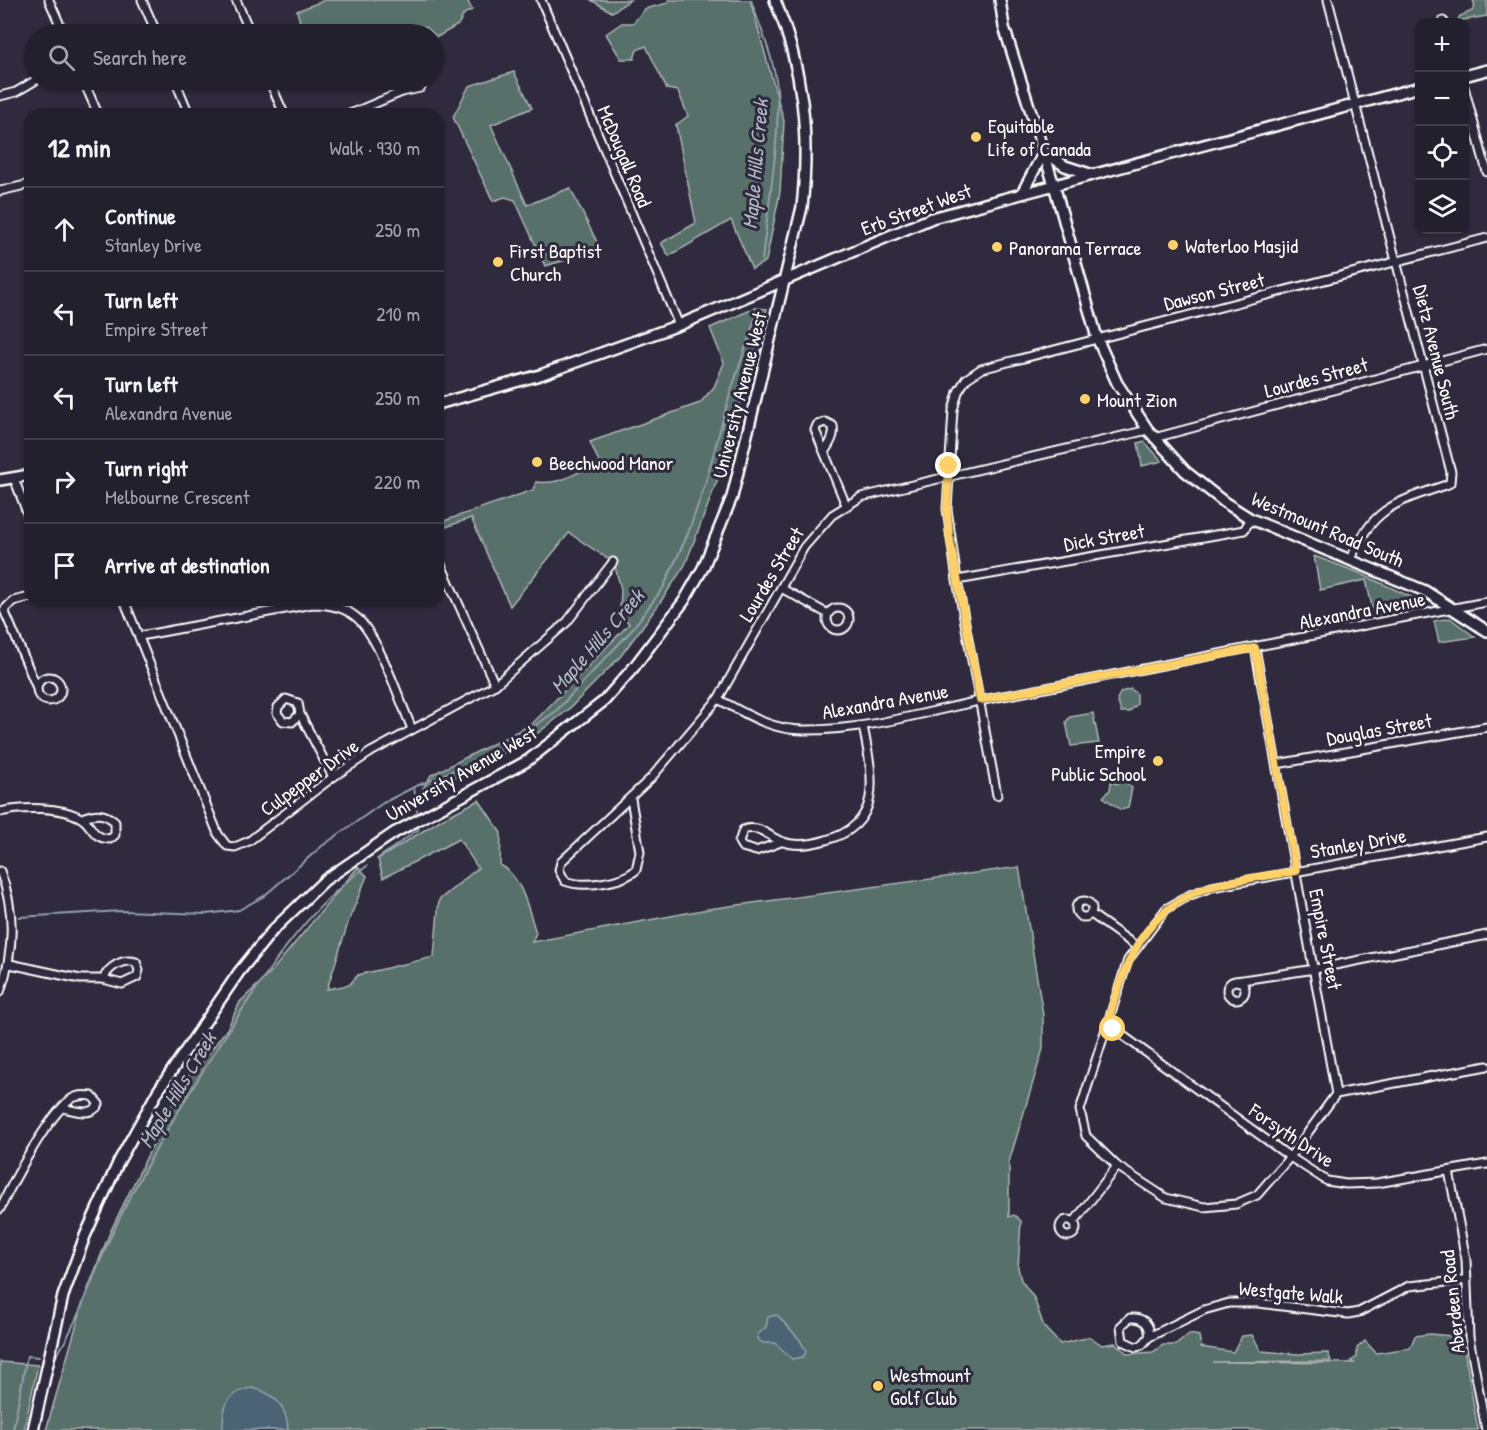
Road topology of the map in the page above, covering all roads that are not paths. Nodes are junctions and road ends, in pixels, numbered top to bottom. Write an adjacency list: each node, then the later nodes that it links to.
1 (49, 0): 8 (street)
2 (142, 0): 9 (street)
3 (236, 0): 10 (street)
4 (541, 0): 37 (street, McDougall Road)
5 (775, 0): 36 (main road, University Avenue West)
6 (1000, 0): 27 (main road, Westmount Road South)
7 (1328, 0): 21 (street, Dietz Avenue South)
8 (60, 24)
9 (152, 24)
10 (247, 24)
11 (1487, 70): 12 (main road)
12 (1469, 75)
13 (24, 87): 20 (street)
14 (1415, 88): 21 (main road, Erb Street West)
15 (87, 90): 23 (street)
16 (179, 90): 24 (street)
17 (273, 90): 25 (street)
18 (411, 90): 19 (street)
19 (402, 92): 26 (street)
20 (0, 96)
21 (1354, 103): 29 (main road, Erb Street West); 35 (street, Dietz Avenue South)
22 (1469, 105): 28 (street)
23 (95, 108)
24 (187, 108)
25 (281, 108)
26 (364, 108)
27 (1044, 152): 29 (main road); 31 (main road, Westmount Road South); 33 (main road)
28 (1487, 172)
29 (1092, 175): 31 (main road, Erb Street West)
30 (24, 185): 32 (street)
31 (1054, 185): 33 (main road, Erb Street West); 38 (main road, Westmount Road South)
32 (0, 191)
33 (1022, 193): 36 (main road, Erb Street West)
34 (1487, 238): 35 (street, Dawson Street)
35 (1397, 262): 38 (street, Dawson Street); 40 (street, Dietz Avenue South)
36 (786, 279): 37 (main road, Erb Street West); 105 (main road, University Avenue West)
37 (679, 325): 41 (main road, Erb Street West)
38 (1097, 338): 42 (main road, Westmount Road South); 45 (street, Dawson Street)
39 (1487, 349): 40 (street, Lourdes Street)
40 (1424, 365): 42 (street, Lourdes Street); 51 (street, Dietz Avenue South)
41 (444, 402)
42 (1151, 434): 45 (street, Lourdes Street); 50 (main road, Westmount Road South)
43 (825, 451): 49 (street)
44 (24, 476): 46 (main road)
45 (948, 476): 49 (street, Lourdes Street); 54 (street)
46 (14, 477): 47 (main road); 48 (street)
47 (0, 480)
48 (24, 504)
49 (846, 505): 55 (street, Lourdes Street)
50 (1251, 519): 51 (main road, Westmount Road South); 54 (street, Dick Street)
51 (1351, 559): 61 (main road, Westmount Road South)
52 (613, 562): 66 (street, Culpepper Drive)
53 (444, 571): 66 (street)
54 (957, 580): 69 (street)
55 (781, 588): 62 (street); 68 (street, Lourdes Street)
56 (24, 598): 67 (street)
57 (1487, 602): 61 (street, Alexandra Avenue)
58 (127, 606): 64 (street, Culpepper Drive)
59 (301, 606): 64 (street)
60 (329, 606): 73 (street)
61 (1455, 608): 63 (main road, Westmount Road South); 65 (street, Alexandra Avenue)
62 (828, 614)
63 (1487, 631)
64 (140, 636): 75 (street, Culpepper Drive)
65 (1255, 648): 69 (street, Alexandra Avenue); 74 (street, Empire Street)
66 (495, 685): 73 (street, Culpepper Drive)
67 (37, 688)
68 (718, 699): 71 (street, Alexandra Avenue); 77 (street, Lourdes Street)
69 (980, 700): 71 (street, Alexandra Avenue); 76 (street)
70 (300, 714): 75 (street)
71 (863, 726): 81 (street)
72 (1487, 727): 74 (street, Douglas Street)
73 (412, 729): 75 (street, Culpepper Drive)
74 (1276, 764): 83 (street, Empire Street)
75 (333, 777)
76 (997, 795)
77 (631, 799): 77 (street, Lourdes Street)
78 (0, 812): 79 (street)
79 (82, 818): 79 (street)
80 (1487, 837): 83 (street, Stanley Drive)
81 (781, 842): 81 (street)
82 (0, 871): 87 (street)
83 (1296, 871): 86 (street, Stanley Drive); 88 (street, Empire Street)
84 (1091, 914): 86 (street)
85 (1487, 935): 88 (street)
86 (1136, 946): 92 (street, Stanley Drive)
87 (10, 964): 89 (street); 91 (street)
88 (1315, 969): 90 (street); 94 (street, Empire Street)
89 (103, 979): 89 (street)
90 (1236, 981)
91 (0, 992)
92 (1107, 1024): 96 (street, Forsyth Drive); 98 (street, Stanley Drive)
93 (1487, 1066): 94 (street)
94 (1336, 1094): 96 (street, Stanley Drive)
95 (63, 1108): 95 (street); 100 (street)
96 (1290, 1157): 98 (street, Stanley Drive); 99 (street, Forsyth Drive)
97 (1487, 1164): 99 (street, Forsyth Drive)
98 (1117, 1166): 101 (street)
99 (1449, 1171): 102 (street, Aberdeen Road)
100 (0, 1209)
101 (1074, 1222)
102 (1467, 1280): 103 (street, Westgate Walk); 104 (street, Aberdeen Road)
103 (1149, 1337): 103 (street, Westgate Walk)
104 (1483, 1386): 106 (street, Aberdeen Road)
105 (33, 1430)
106 (1486, 1430)

